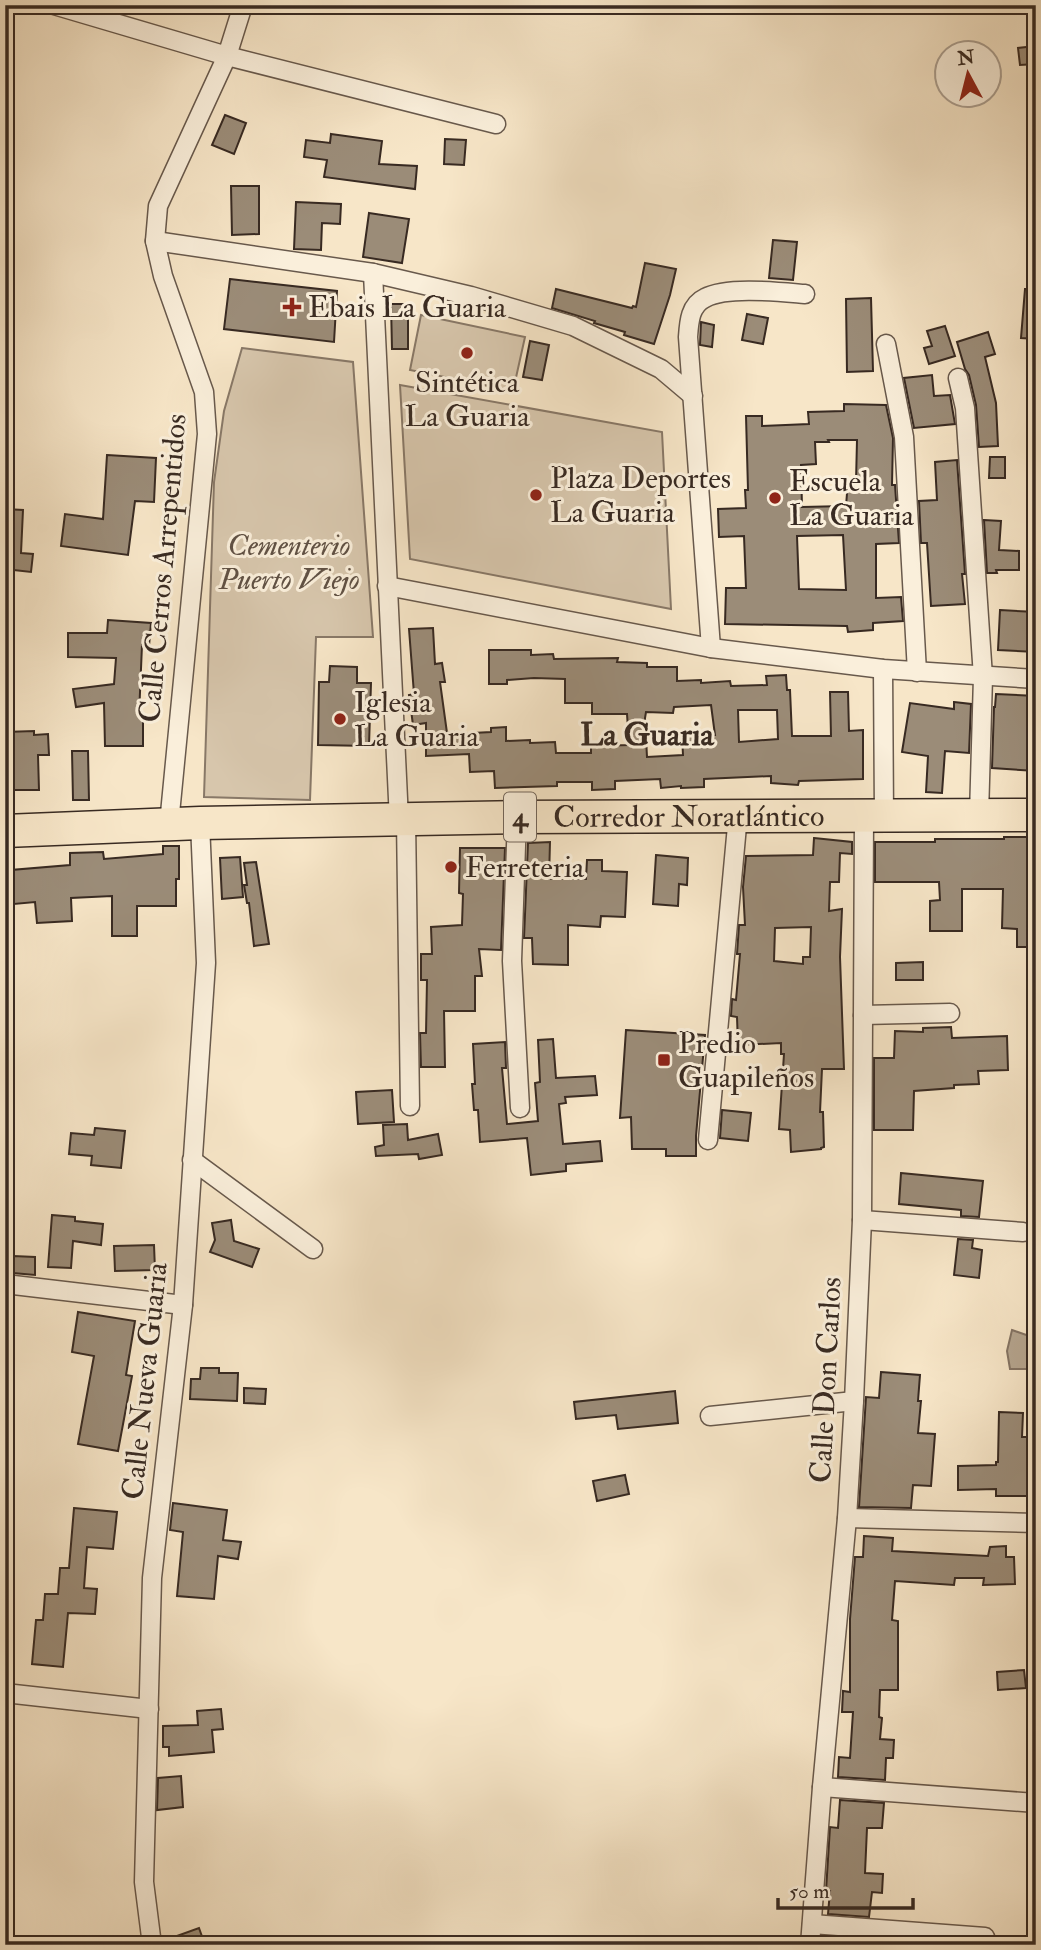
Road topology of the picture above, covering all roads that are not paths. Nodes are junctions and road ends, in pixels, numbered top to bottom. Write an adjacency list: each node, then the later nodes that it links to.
1 (54, 5): 3 (street)
2 (243, 5): 3 (street, Calle Cerros Arrepentidos)
3 (227, 56): 4 (street); 5 (street, Calle Cerros Arrepentidos)
4 (496, 124)
5 (155, 241): 6 (street); 24 (street, Calle Cerros Arrepentidos)
6 (373, 273): 10 (street); 11 (street)
7 (805, 294): 10 (street)
8 (886, 344): 14 (street)
9 (958, 378): 15 (street)
10 (693, 396): 12 (street)
11 (387, 586): 12 (street); 22 (street)
12 (711, 648): 13 (street)
13 (883, 669): 14 (street); 21 (street, Calle Don Carlos)
14 (917, 672): 15 (street)
15 (983, 677): 16 (street); 18 (street)
16 (1036, 679)
17 (738, 815): 20 (highway, Corredor Noratlántico / 4); 21 (highway, Corredor Noratlántico / 4); 30 (street)
18 (979, 815): 19 (highway, Corredor Noratlántico / 4); 21 (highway, Corredor Noratlántico / 4)
19 (1036, 815)
20 (517, 817): 22 (highway, Corredor Noratlántico / 4); 29 (street)
21 (874, 817): 27 (street, Calle Don Carlos)
22 (402, 820): 23 (highway, Corredor Noratlántico / 4); 28 (street)
23 (200, 823): 24 (highway, Corredor Noratlántico / 4); 31 (street, Calle Nueva Guaria)
24 (169, 824): 25 (highway, Corredor Noratlántico / 4)
25 (5, 831)
26 (950, 1013): 27 (street)
27 (863, 1015): 32 (street, Calle Don Carlos)
28 (410, 1107)
29 (520, 1108)
30 (708, 1140)
31 (192, 1160): 34 (street); 36 (street, Calle Nueva Guaria)
32 (862, 1220): 33 (street); 37 (street, Calle Don Carlos)
33 (1023, 1232)
34 (313, 1249)
35 (5, 1284): 36 (street)
36 (183, 1305): 42 (street, Calle Nueva Guaria)
37 (855, 1401): 38 (street); 39 (street, Calle Don Carlos)
38 (710, 1416)
39 (847, 1518): 40 (street); 43 (street, Calle Don Carlos)
40 (1036, 1523)
41 (5, 1693): 42 (street)
42 (149, 1709): 47 (street, Calle Nueva Guaria)
43 (822, 1787): 44 (street); 45 (street, Calle Don Carlos)
44 (1036, 1803)
45 (812, 1924): 46 (street); 48 (street, Calle Don Carlos)
46 (985, 1937)
47 (152, 1945)
48 (810, 1945)

